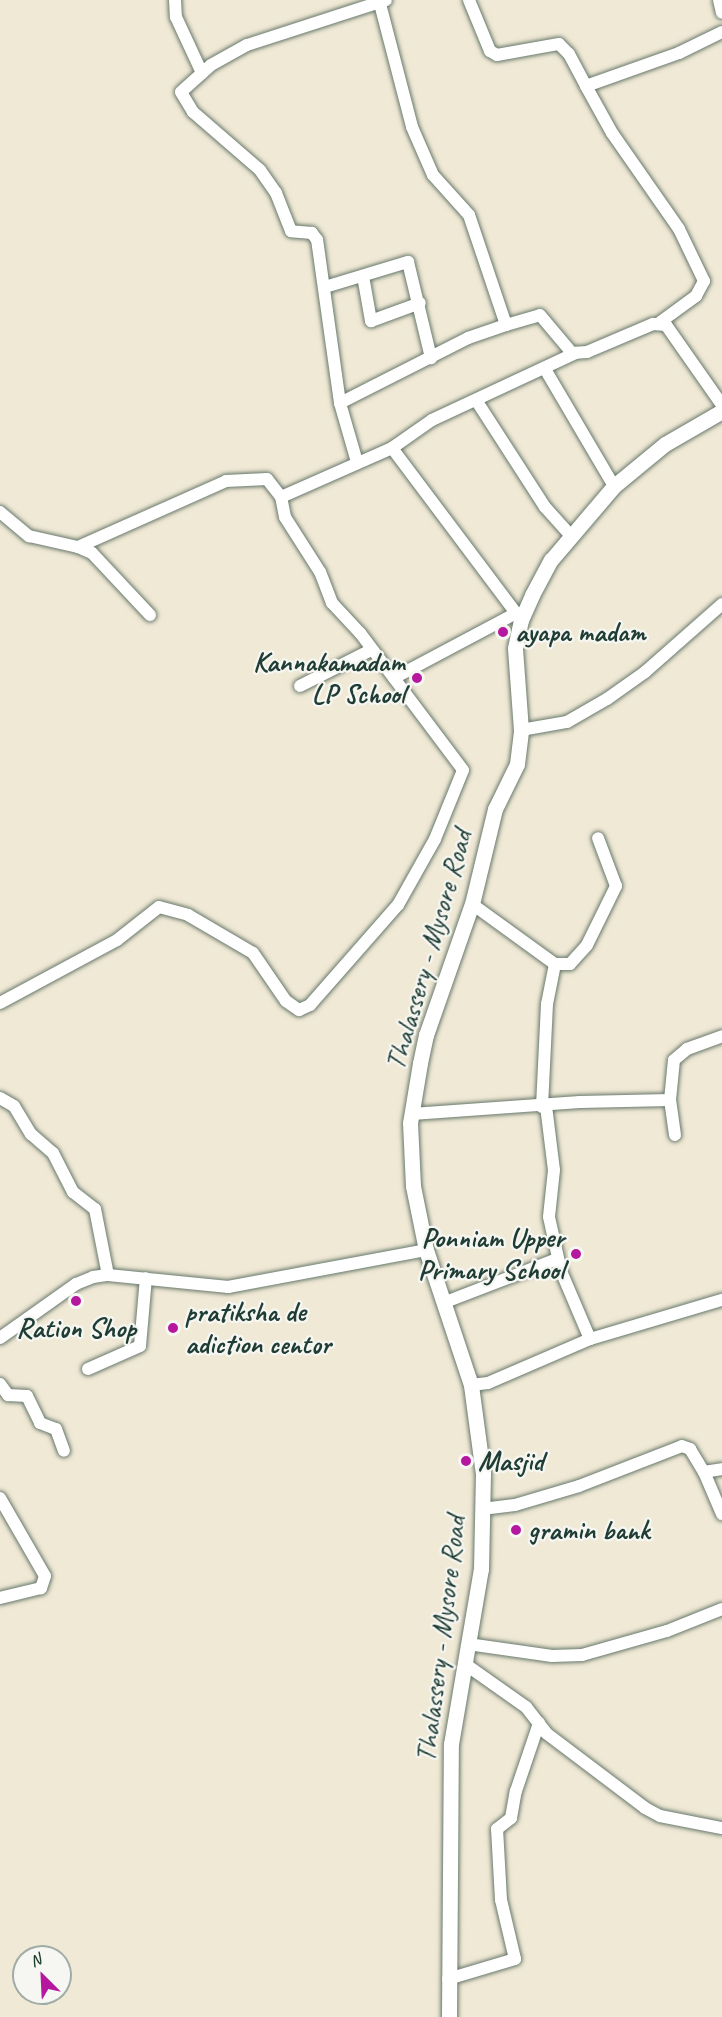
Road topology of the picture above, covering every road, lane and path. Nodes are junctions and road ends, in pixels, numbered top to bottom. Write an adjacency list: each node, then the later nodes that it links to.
1 (175, 0): 7 (street)
2 (470, 0): 8 (street)
3 (718, 0): 5 (street)
4 (381, 1): 7 (street); 13 (street)
5 (722, 13)
6 (722, 32): 8 (street)
7 (202, 73): 10 (street)
8 (586, 86): 12 (street)
9 (363, 276): 10 (street); 11 (street); 11 (street)
10 (325, 287): 18 (street)
11 (420, 303): 15 (street)
12 (659, 323): 14 (street); 19 (street)
13 (506, 325): 14 (street); 15 (street)
14 (576, 353): 16 (street)
15 (431, 358): 18 (street)
16 (545, 369): 17 (street); 23 (street)
17 (476, 400): 21 (street); 26 (street)
18 (340, 403): 22 (street)
19 (722, 405)
20 (722, 411): 23 (main road, Thalassery - Mysore Road)
21 (392, 448): 22 (street); 30 (street)
22 (357, 462): 24 (street)
23 (614, 486): 26 (main road, Thalassery - Mysore Road)
24 (281, 497): 27 (street); 31 (street)
25 (0, 512): 27 (street)
26 (570, 535): 30 (main road, Thalassery - Mysore Road)
27 (78, 547): 29 (street)
28 (722, 604): 34 (street)
29 (150, 615)
30 (518, 616): 32 (street); 34 (main road, Thalassery - Mysore Road)
31 (371, 650): 32 (street); 33 (street)
32 (394, 678): 38 (street)
33 (300, 686)
34 (520, 730): 36 (main road, Thalassery - Mysore Road)
35 (598, 838): 37 (street)
36 (472, 904): 37 (street); 43 (main road, Thalassery - Mysore Road)
37 (555, 964): 42 (street)
38 (0, 1003)
39 (722, 1036): 41 (street)
40 (0, 1098): 47 (street)
41 (670, 1100): 42 (street); 44 (street)
42 (544, 1106): 43 (street); 46 (street)
43 (412, 1114): 45 (main road, Thalassery - Mysore Road)
44 (675, 1135)
45 (426, 1250): 48 (street); 50 (main road, Thalassery - Mysore Road)
46 (557, 1259): 50 (street); 52 (street)
47 (108, 1275): 48 (street); 51 (street)
48 (146, 1278): 53 (street)
49 (722, 1300): 52 (street)
50 (443, 1303): 55 (main road, Thalassery - Mysore Road)
51 (0, 1338)
52 (590, 1339): 55 (street)
53 (88, 1369)
54 (0, 1384): 56 (street)
55 (471, 1385): 60 (main road, Thalassery - Mysore Road)
56 (64, 1451)
57 (722, 1470): 58 (street)
58 (704, 1472): 60 (street); 61 (street)
59 (0, 1498): 62 (street)
60 (482, 1509): 64 (main road, Thalassery - Mysore Road)
61 (722, 1514)
62 (0, 1598)
63 (722, 1609): 64 (street)
64 (468, 1644): 65 (main road, Thalassery - Mysore Road)
65 (465, 1664): 66 (street); 68 (main road, Thalassery - Mysore Road)
66 (540, 1723): 67 (street); 68 (street)
67 (722, 1828)
68 (448, 1979): 69 (main road, Thalassery - Mysore Road)
69 (449, 2017)

